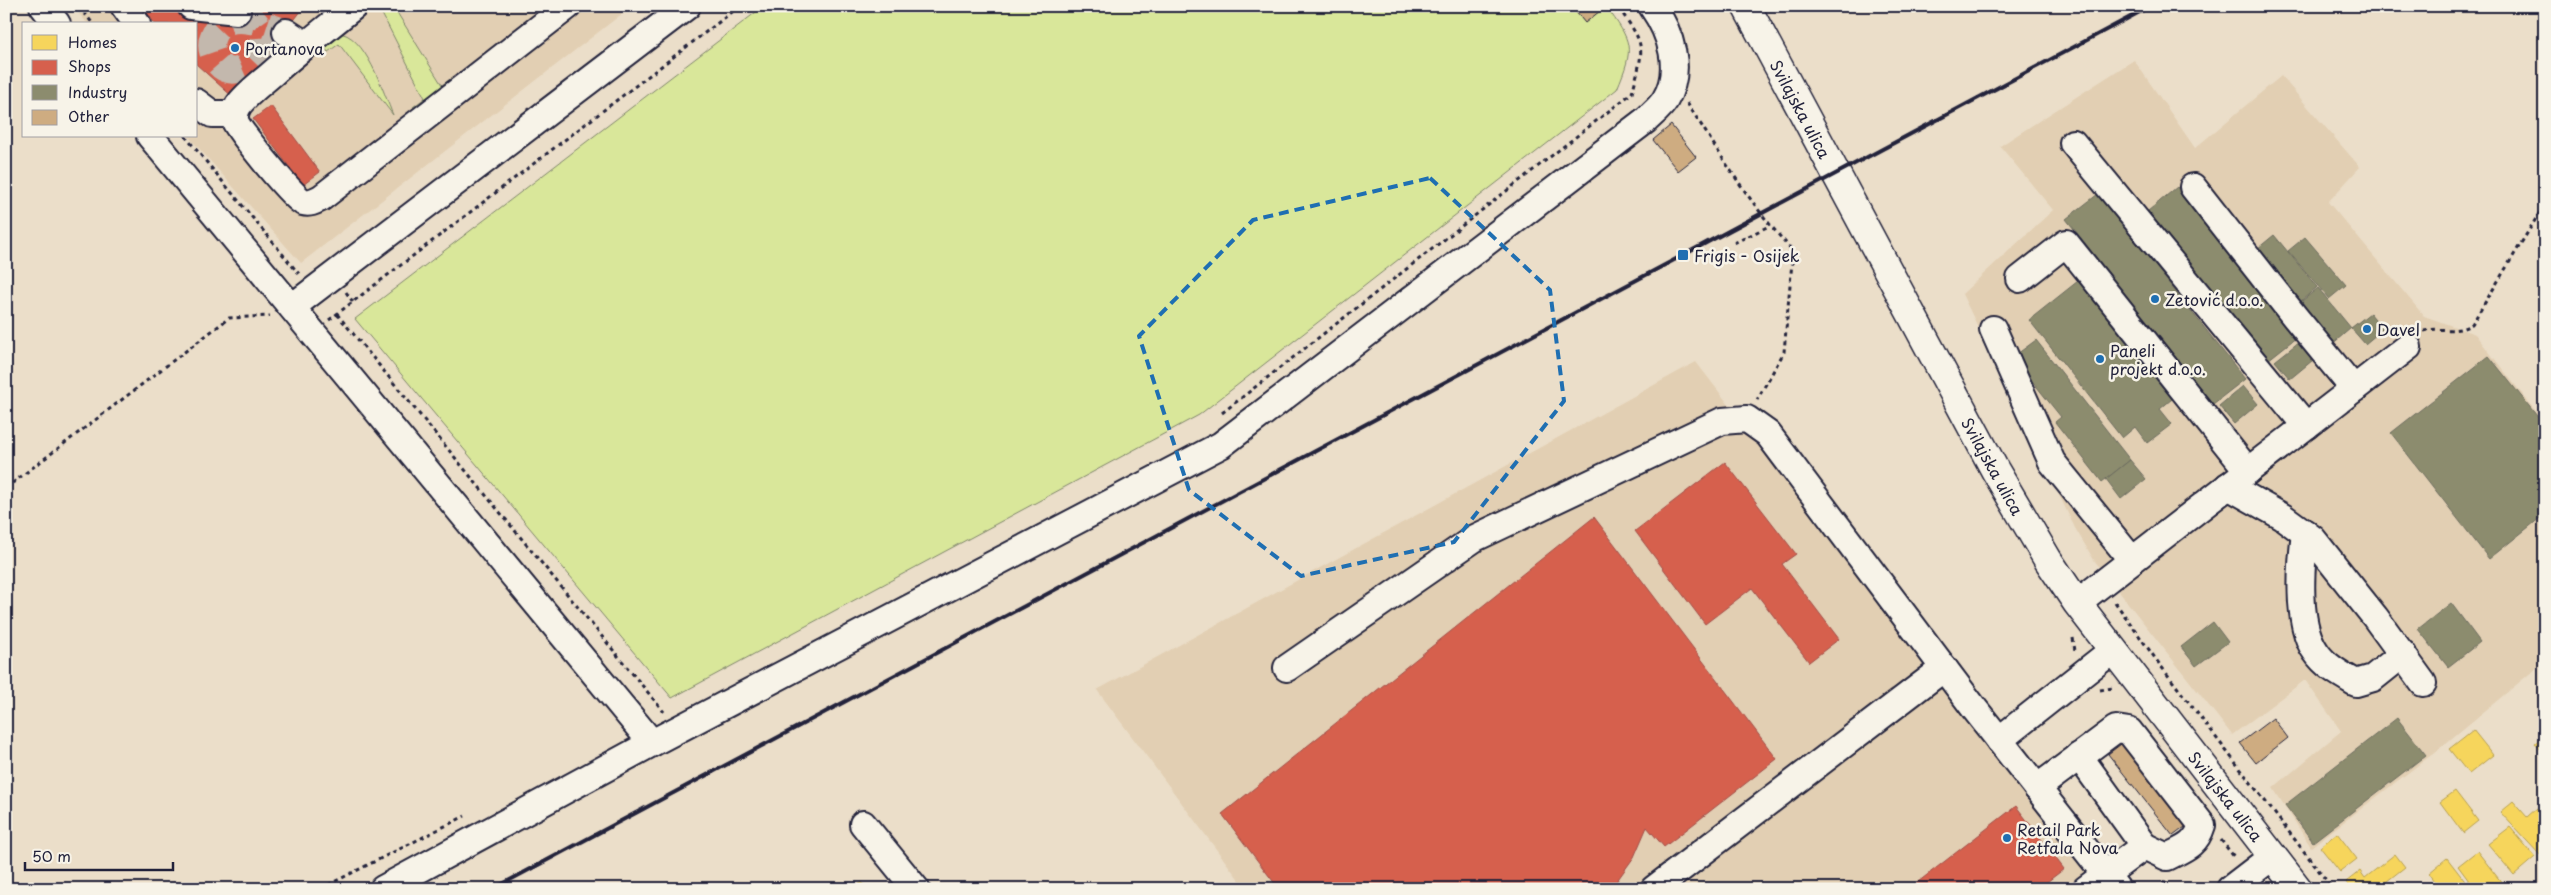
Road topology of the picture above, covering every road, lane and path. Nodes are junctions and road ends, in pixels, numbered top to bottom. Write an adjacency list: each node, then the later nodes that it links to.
1 (43, 6): 13 (street)
2 (79, 6): 14 (path)
3 (124, 6): 15 (street)
4 (354, 6): 18 (street)
5 (740, 6): 31 (path)
6 (1617, 6): 36 (path)
7 (1652, 6): 16 (street)
8 (1746, 6): 43 (main road, Svilajska ulica)
9 (197, 7): 11 (street)
10 (679, 9): 30 (street)
11 (237, 11)
12 (553, 11): 18 (street)
13 (55, 22)
14 (91, 22)
15 (136, 22)
16 (1673, 82): 26 (path); 49 (street)
17 (198, 104): 18 (street)
18 (235, 114)
19 (152, 138): 23 (street)
20 (163, 138): 23 (street)
21 (187, 138): 28 (path)
22 (2073, 143): 38 (street)
23 (172, 163): 30 (street)
24 (2193, 187): 35 (street)
25 (2540, 212): 34 (path)
26 (1769, 226): 27 (path); 37 (path)
27 (1734, 242)
28 (299, 274)
29 (2020, 279): 39 (street)
30 (292, 307): 33 (street); 40 (path)
31 (338, 314): 33 (path); 49 (path)
32 (1993, 329): 42 (street)
33 (312, 333): 49 (street)
34 (2408, 347): 35 (street)
35 (2354, 389): 38 (street)
36 (1214, 419)
37 (1747, 419): 46 (street); 47 (street)
38 (2306, 426): 39 (street)
39 (2238, 478): 41 (street); 42 (street)
40 (6, 488)
41 (2305, 533): 45 (street); 45 (street)
42 (2132, 560): 43 (street)
43 (2077, 603): 44 (main road, Svilajska ulica)
44 (2113, 650): 50 (street); 56 (main road, Svilajska ulica)
45 (2403, 654): 48 (street)
46 (1287, 668)
47 (1944, 668): 50 (street); 61 (street)
48 (2423, 683)
49 (646, 735): 59 (street)
50 (1999, 740): 52 (street)
51 (2079, 756): 52 (street); 55 (street); 55 (street)
52 (2037, 788): 57 (street)
53 (467, 815): 58 (path)
54 (863, 824): 60 (street)
55 (2144, 846): 57 (street)
56 (2273, 856): 62 (street); 63 (main road, Svilajska ulica)
57 (2103, 884)
58 (328, 885)
59 (383, 889)
60 (916, 889)
61 (1654, 889)
62 (2230, 889)
63 (2298, 889)

